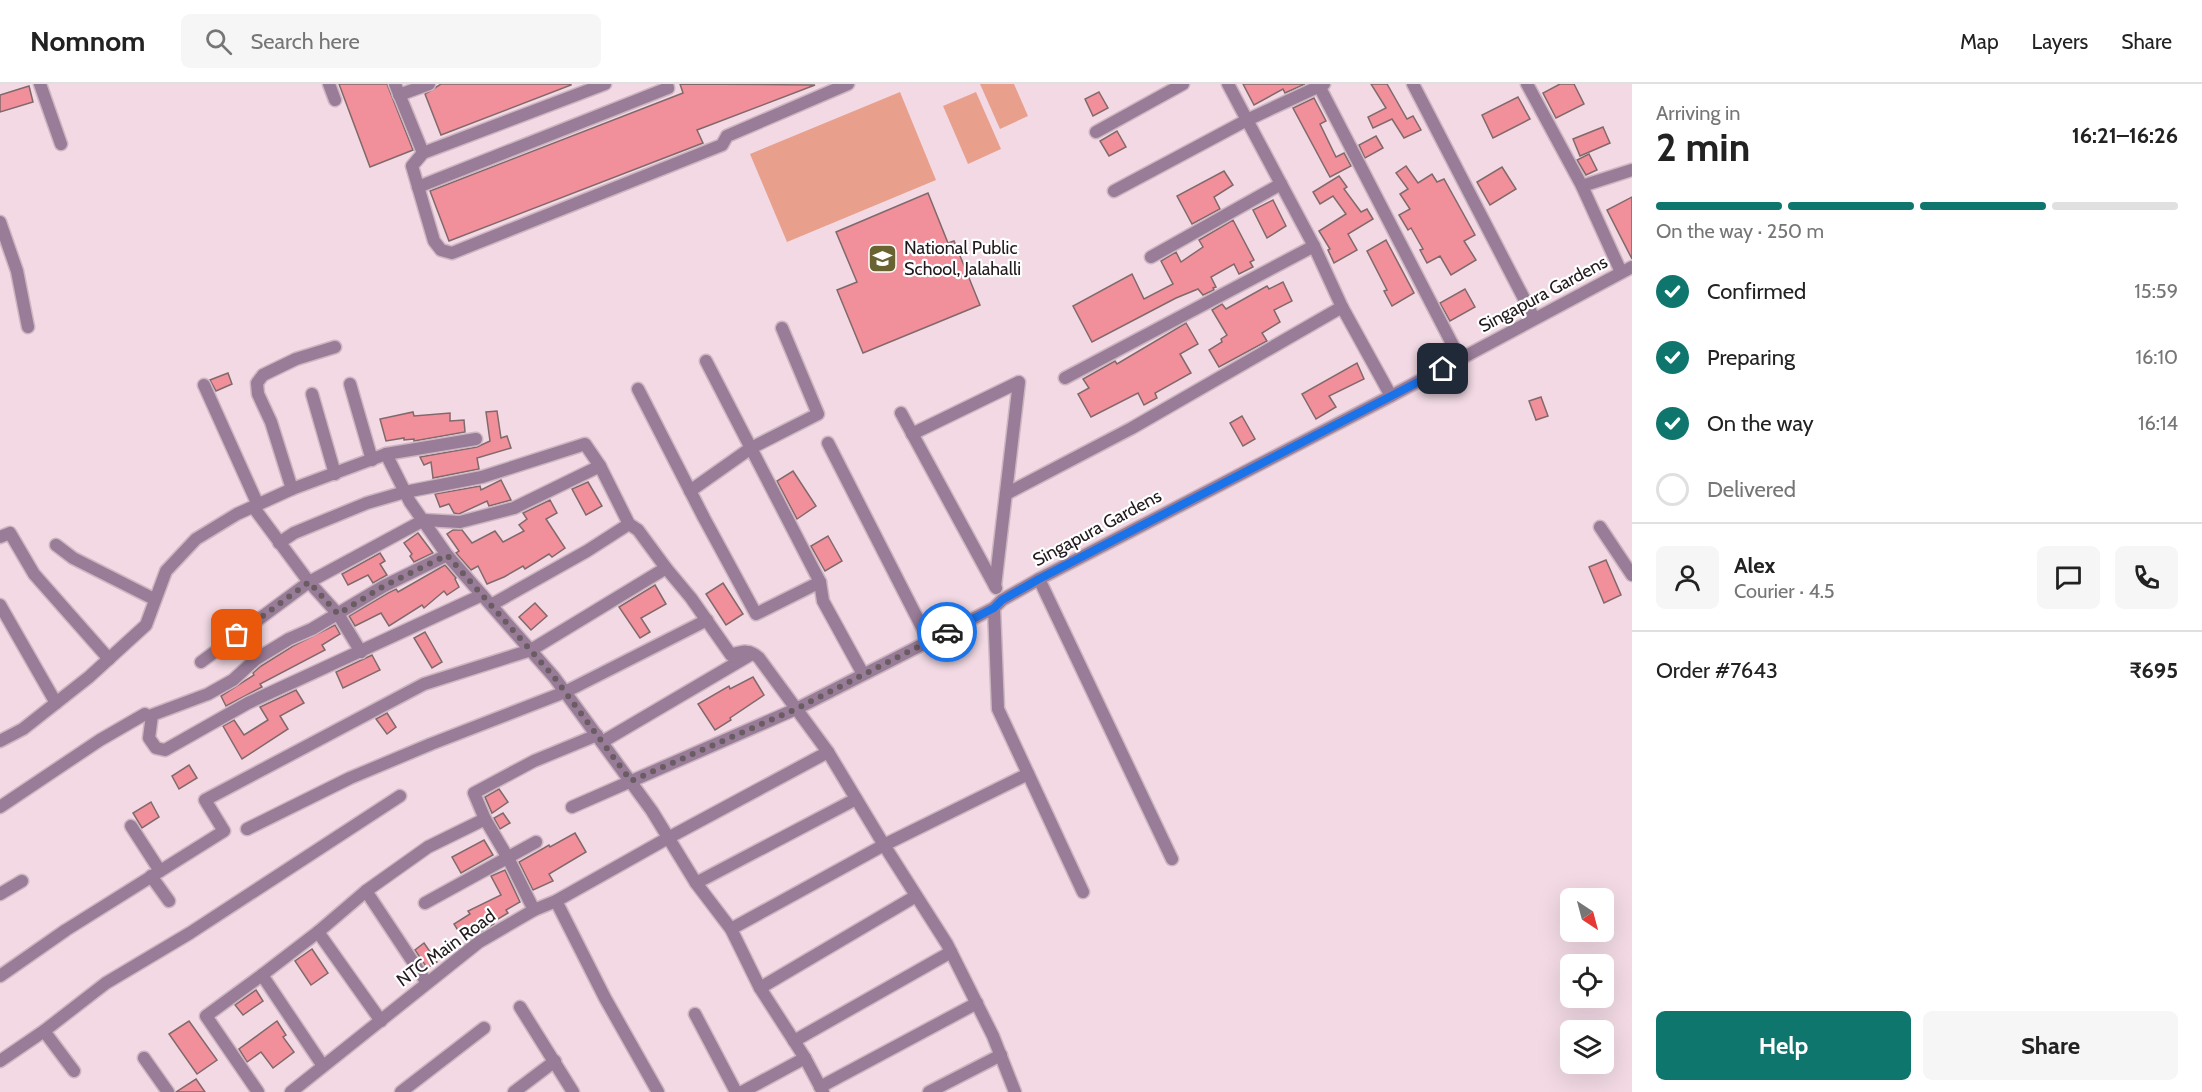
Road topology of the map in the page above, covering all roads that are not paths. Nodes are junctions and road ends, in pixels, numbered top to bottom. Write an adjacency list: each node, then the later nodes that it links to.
1 (40, 84): 16 (street)
2 (328, 84): 13 (street)
3 (429, 84): 12 (street)
4 (604, 84): 17 (street)
5 (667, 84): 21 (street)
6 (848, 84): 21 (street)
7 (1183, 84): 15 (street)
8 (1228, 84): 14 (street)
9 (1413, 84): 28 (street)
10 (1527, 84): 20 (street)
11 (1320, 85): 14 (street); 32 (street)
12 (397, 90): 17 (street)
13 (335, 100)
14 (1247, 120): 19 (street); 22 (street)
15 (1096, 132)
16 (61, 144)
17 (423, 153): 21 (street)
18 (1632, 170): 20 (street)
19 (1281, 184): 24 (street); 25 (street)
20 (1582, 186): 26 (street)
21 (418, 187)
22 (1114, 191)
23 (0, 222): 29 (street)
24 (1314, 246): 27 (street); 34 (street)
25 (1152, 257)
26 (1627, 269): 28 (street, Singapura Gardens)
27 (1342, 307): 39 (street); 52 (street)
28 (1534, 318): 32 (street, Singapura Gardens)
29 (28, 327)
30 (782, 328): 44 (street)
31 (335, 347): 49 (street)
32 (1460, 359): 39 (street, Singapura Gardens)
33 (706, 361): 44 (street)
34 (1065, 378)
35 (350, 384): 46 (street)
36 (204, 386): 53 (street)
37 (638, 389): 50 (street)
38 (312, 394): 48 (street)
39 (1391, 396): 63 (street, Singapura Gardens)
40 (901, 413): 41 (street)
41 (912, 434): 52 (street); 66 (street)
42 (476, 439): 45 (street)
43 (828, 443): 74 (street)
44 (751, 448): 50 (street); 65 (street)
45 (386, 454): 46 (street); 51 (street)
46 (372, 460): 48 (street)
47 (600, 466): 51 (street); 54 (street); 55 (street)
48 (335, 474): 49 (street)
49 (292, 489): 53 (street)
50 (690, 491): 65 (street)
51 (405, 492): 54 (street); 58 (street)
52 (1006, 494): 66 (street)
53 (256, 507): 58 (street); 68 (street)
54 (424, 520): 60 (street); 64 (street)
55 (628, 524): 61 (street); 71 (street)
56 (1600, 527): 62 (street)
57 (0, 537): 78 (street)
58 (279, 543): 64 (street)
59 (56, 545): 68 (street)
60 (447, 555): 67 (street); 72 (street)
61 (666, 568): 73 (street); 75 (street)
62 (1632, 575)
63 (1039, 579): 69 (street, Singapura Gardens); 101 (street)
64 (309, 582): 72 (street); 79 (street)
65 (820, 582): 80 (street)
66 (995, 586): 69 (street)
67 (482, 596): 71 (street); 76 (street)
68 (154, 599): 78 (street)
69 (998, 604): 74 (street, Singapura Gardens); 88 (street)
70 (0, 605): 82 (street)
71 (491, 605): 75 (street)
72 (338, 614): 76 (street); 76 (street)
73 (707, 620): 77 (street); 81 (street)
74 (929, 641): 80 (street, Singapura Gardens)
75 (531, 650): 81 (street); 102 (street)
76 (361, 652)
77 (753, 653): 83 (street); 85 (street)
78 (110, 659): 82 (street)
79 (201, 662)
80 (863, 674): 83 (street, Singapura Gardens)
81 (565, 692): 85 (street); 96 (street)
82 (56, 703): 86 (street)
83 (796, 709): 87 (street); 89 (street, Singapura Gardens)
84 (145, 714): 92 (street)
85 (600, 738): 89 (street); 94 (street)
86 (0, 741)
87 (828, 752): 91 (street); 97 (street, NTC Main Road)
88 (1028, 774): 99 (street); 106 (street)
89 (631, 781): 93 (street, Singapura Gardens); 97 (street)
90 (400, 796): 125 (street)
91 (856, 800): 99 (street); 104 (street)
92 (0, 807)
93 (572, 807)
94 (485, 819): 100 (street); 105 (street)
95 (131, 826): 102 (street)
96 (247, 829)
97 (668, 838): 104 (street); 110 (street, NTC Main Road)
98 (536, 842): 100 (street)
99 (884, 845): 108 (street); 113 (street)
100 (508, 858): 111 (street); 112 (street)
101 (1172, 859)
102 (156, 873): 109 (street); 117 (street)
103 (22, 881): 107 (street)
104 (696, 883): 113 (street)
105 (366, 891): 114 (street); 118 (street)
106 (1083, 892)
107 (0, 894)
108 (916, 896): 115 (street); 119 (street)
109 (169, 901)
110 (556, 901): 112 (street, NTC Main Road); 141 (street)
111 (424, 903)
112 (534, 910): 118 (street, NTC Main Road)
113 (731, 929): 119 (street)
114 (318, 932): 116 (street); 123 (street)
115 (951, 952): 120 (street); 126 (street)
116 (262, 975): 132 (street); 136 (street)
117 (0, 976)
118 (427, 983): 123 (street, NTC Main Road)
119 (760, 988): 126 (street)
120 (977, 1003): 127 (street); 134 (street)
121 (520, 1007): 131 (street)
122 (695, 1014): 142 (street)
123 (381, 1021): 132 (street, NTC Main Road)
124 (484, 1028): 138 (street)
125 (44, 1031): 130 (street); 133 (street)
126 (794, 1041): 129 (street)
127 (1000, 1055): 144 (street); 145 (street)
128 (144, 1058): 135 (street)
129 (805, 1058): 134 (street); 143 (street)
130 (0, 1061)
131 (555, 1061): 139 (street); 140 (street)
132 (323, 1066): 137 (street, NTC Main Road)
133 (74, 1071)
134 (822, 1089)
135 (168, 1092)
136 (258, 1092)
137 (291, 1092)
138 (401, 1092)
139 (514, 1092)
140 (573, 1092)
141 (658, 1092)
142 (736, 1092)
143 (742, 1092)
144 (929, 1092)
145 (1016, 1092)

